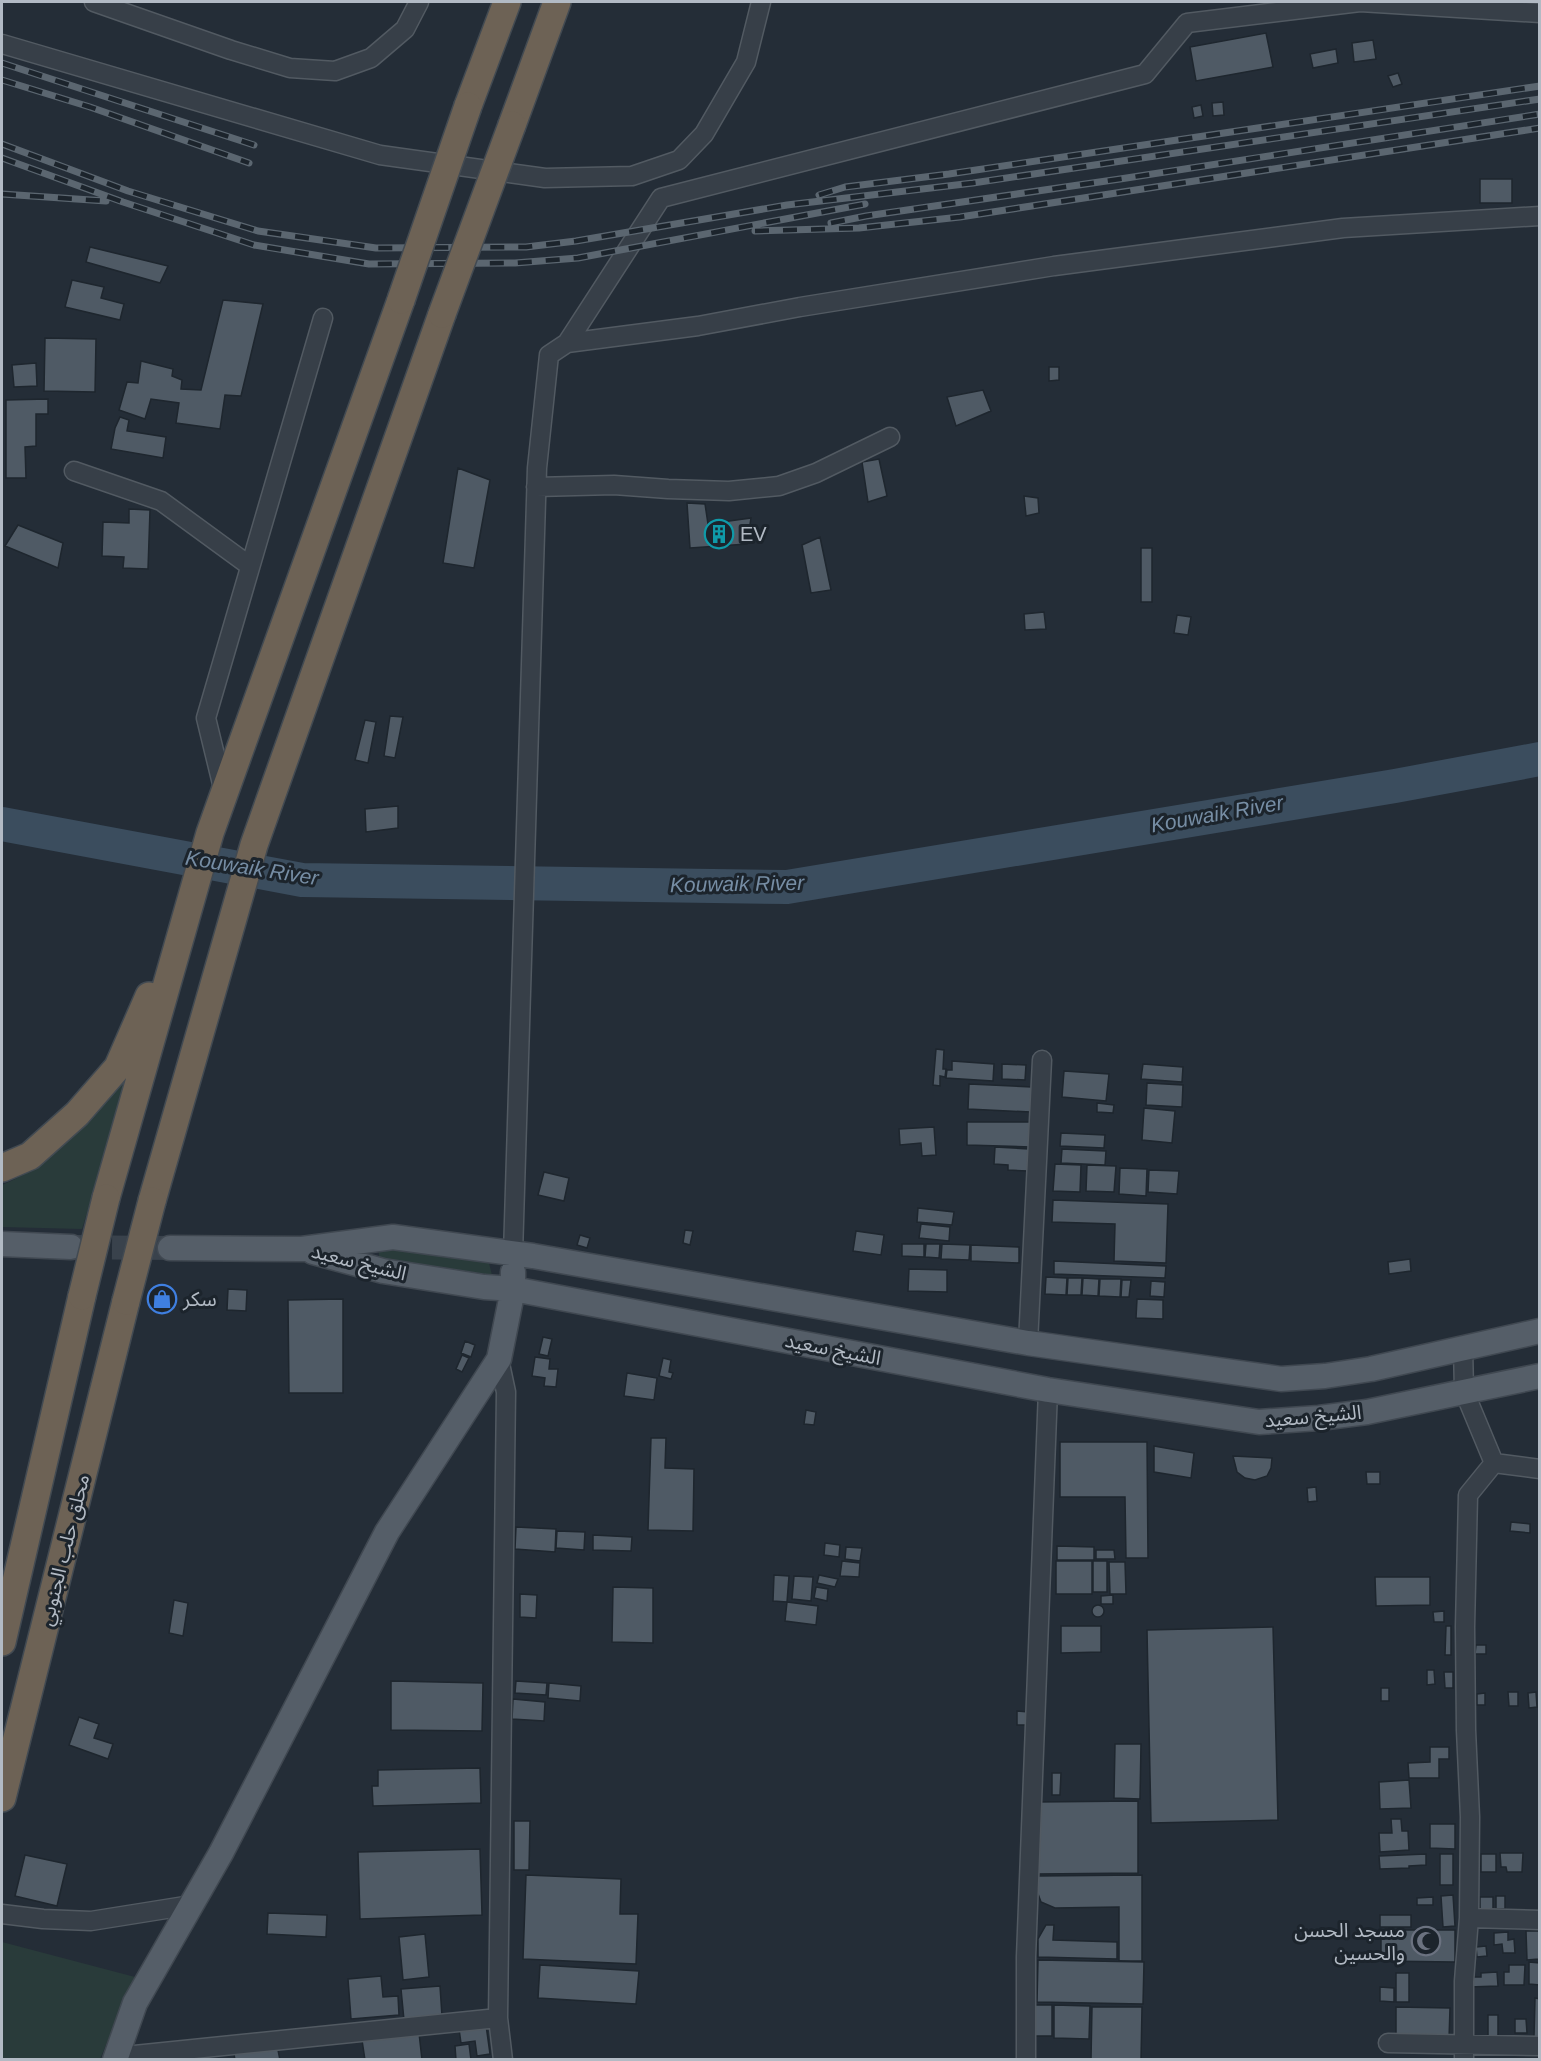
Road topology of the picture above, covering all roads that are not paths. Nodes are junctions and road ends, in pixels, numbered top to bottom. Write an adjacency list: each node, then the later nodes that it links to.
1 (94, 2): 2 (street)
2 (419, 2)
3 (507, 2): 15 (highway, bridge)
4 (557, 2): 35 (highway, محلق حلب الجنوبي, bridge)
5 (761, 2): 7 (street)
6 (1539, 13): 10 (street)
7 (2, 44)
8 (1539, 216): 10 (street)
9 (323, 318): 14 (street)
10 (567, 343): 13 (street)
11 (890, 437): 13 (street)
12 (74, 471): 14 (street)
13 (536, 487): 23 (street)
14 (250, 566): 15 (street)
15 (224, 792): 16 (highway)
16 (188, 910): 18 (highway); 34 (highway, محلق حلب الجنوبي, bridge)
17 (1042, 1060): 26 (street)
18 (2, 1168)
19 (2, 1244): 20 (main road)
20 (71, 1247)
21 (170, 1248): 22 (main road)
22 (302, 1249): 23 (main road, الشيخ سعيد); 24 (main road, الشيخ سعيد)
23 (513, 1254): 24 (main road); 26 (main road, الشيخ سعيد)
24 (513, 1289): 28 (main road); 30 (main road, الشيخ سعيد)
25 (1539, 1331): 27 (main road, الشيخ سعيد)
26 (1028, 1343): 27 (main road, الشيخ سعيد)
27 (1463, 1347): 31 (street)
28 (499, 1359): 36 (main road); 40 (street)
29 (1539, 1376): 31 (main road, الشيخ سعيد)
30 (1048, 1390): 31 (main road, الشيخ سعيد); 46 (street)
31 (1464, 1391): 32 (street)
32 (1494, 1463): 33 (street); 38 (street)
33 (1539, 1469)
34 (2, 1642)
35 (2, 1798)
36 (191, 1905): 37 (street); 44 (main road)
37 (2, 1914)
38 (1469, 1918): 39 (street); 43 (street)
39 (1539, 1920)
40 (498, 2018): 44 (street); 45 (street)
41 (1388, 2043): 43 (street)
42 (1539, 2046): 43 (street)
43 (1464, 2052)
44 (115, 2058)
45 (503, 2060)
46 (1026, 2060)

